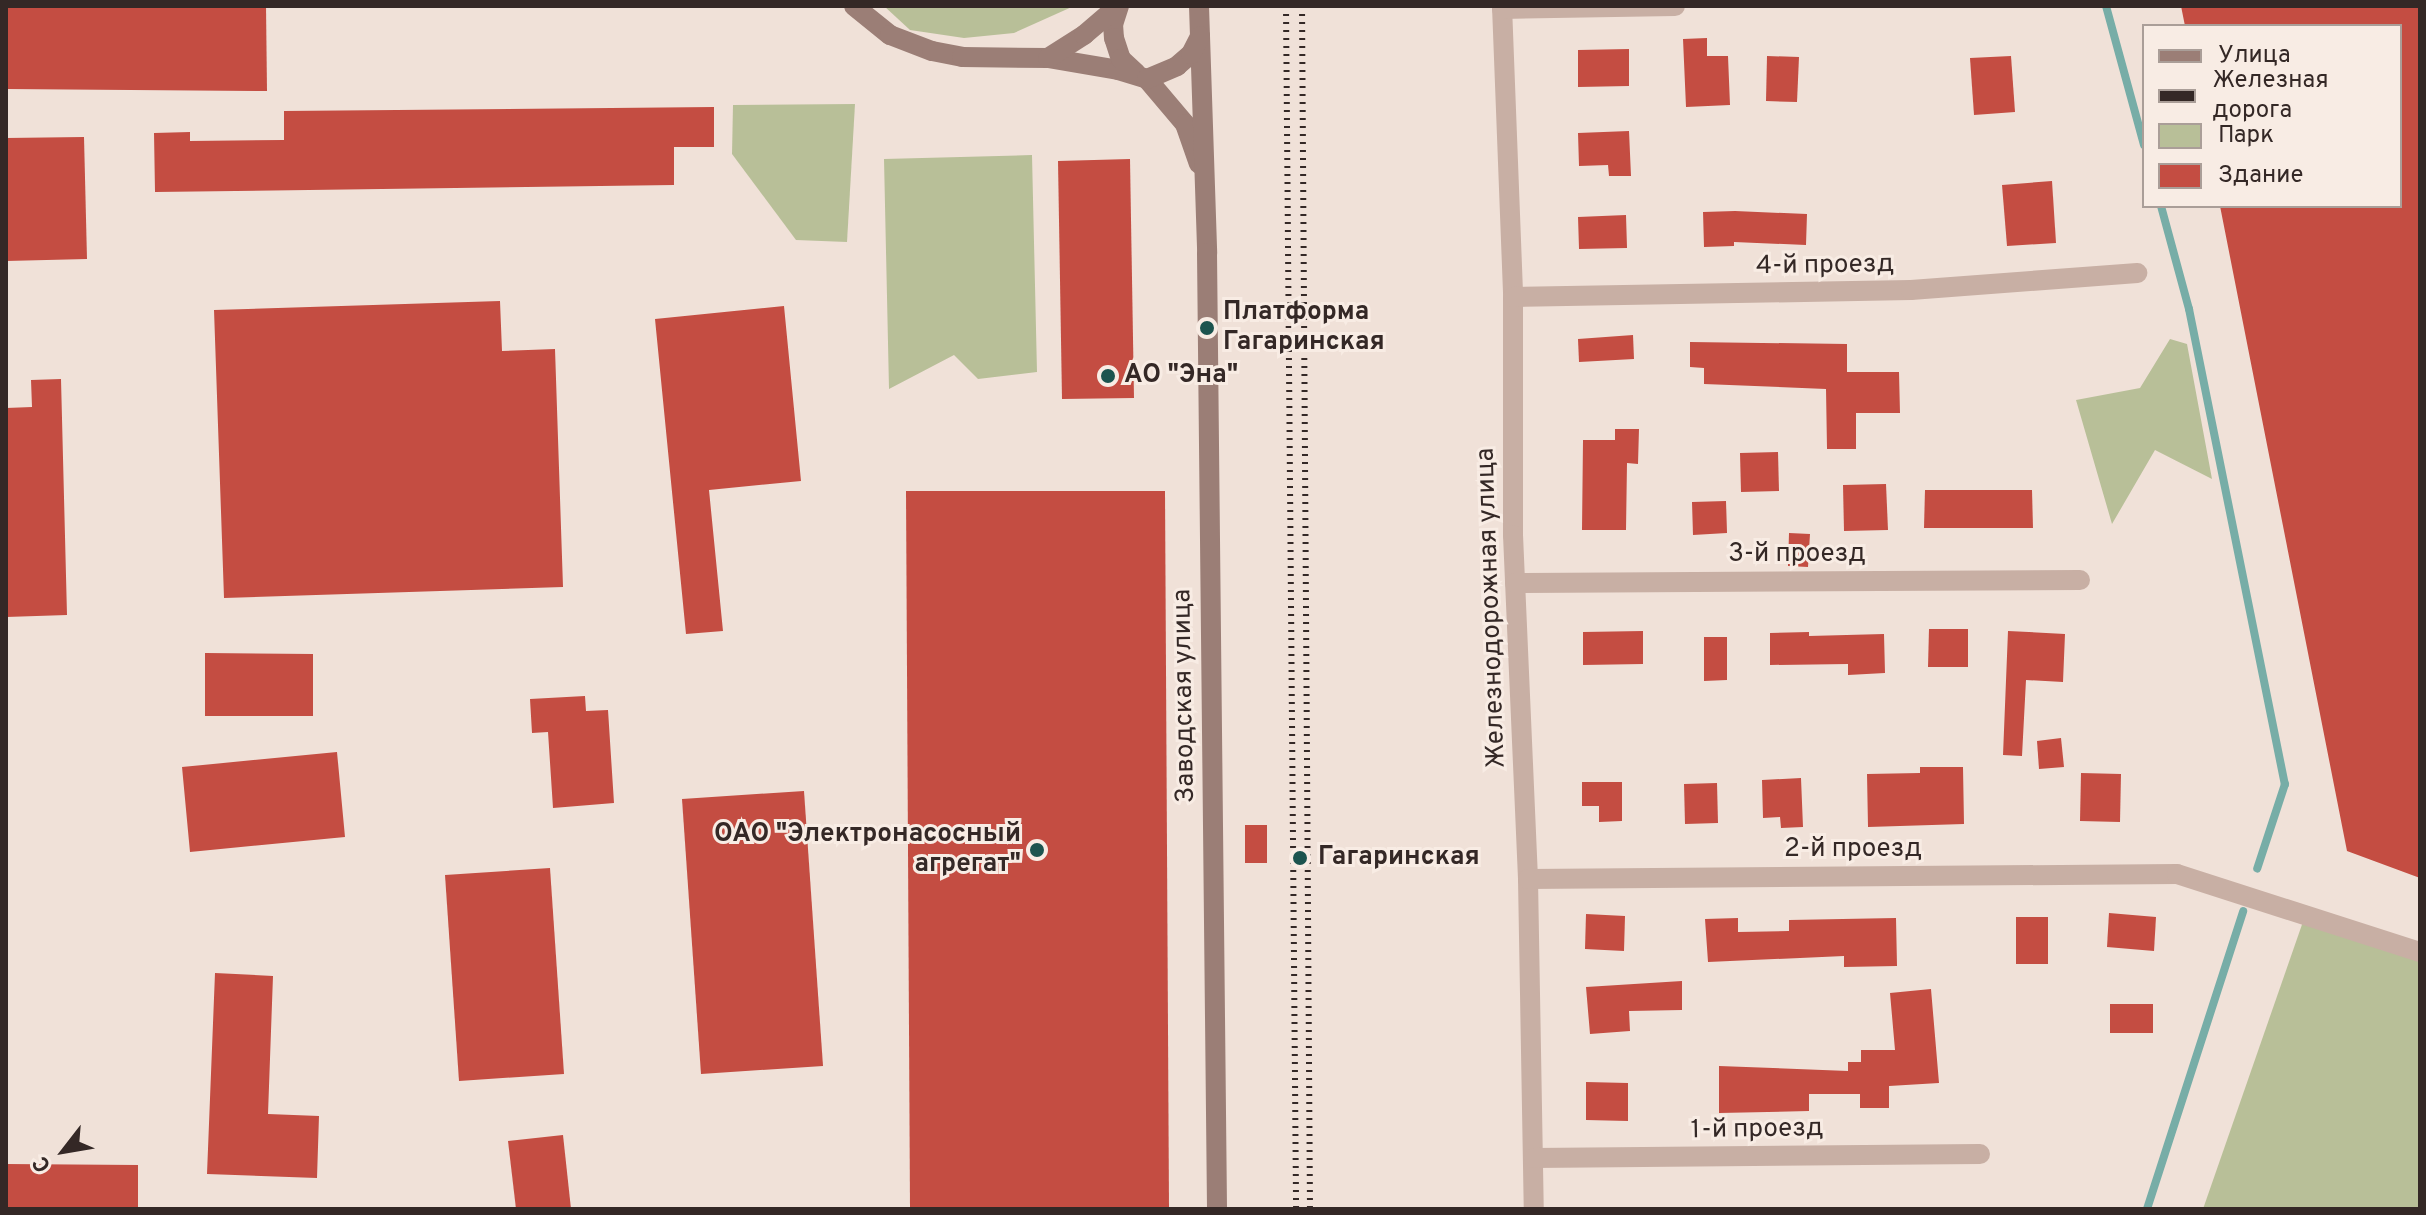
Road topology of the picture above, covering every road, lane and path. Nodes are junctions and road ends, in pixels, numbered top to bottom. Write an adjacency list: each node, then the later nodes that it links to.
1 (854, 6): 6 (main road)
2 (1119, 6): 6 (main road); 7 (main road)
3 (1675, 6): 4 (street)
4 (1502, 8): 10 (street, Железнодорожная улица)
5 (1198, 18): 7 (main road); 8 (main road, Заводская улица)
6 (1048, 58): 7 (main road)
7 (1142, 77): 8 (main road)
8 (1206, 183): 17 (main road, Заводская улица)
9 (2137, 273): 10 (street, 4-й проезд)
10 (1513, 297): 12 (street, Железнодорожная улица)
11 (2080, 580): 12 (street, 3-й проезд)
12 (1515, 583): 13 (street, Железнодорожная улица)
13 (1528, 879): 14 (street, 2-й проезд); 16 (street, Железнодорожная улица)
14 (2420, 952)
15 (1980, 1154): 16 (street, 1-й проезд)
16 (1534, 1158): 18 (street, Железнодорожная улица)
17 (1217, 1209)
18 (1534, 1209)

